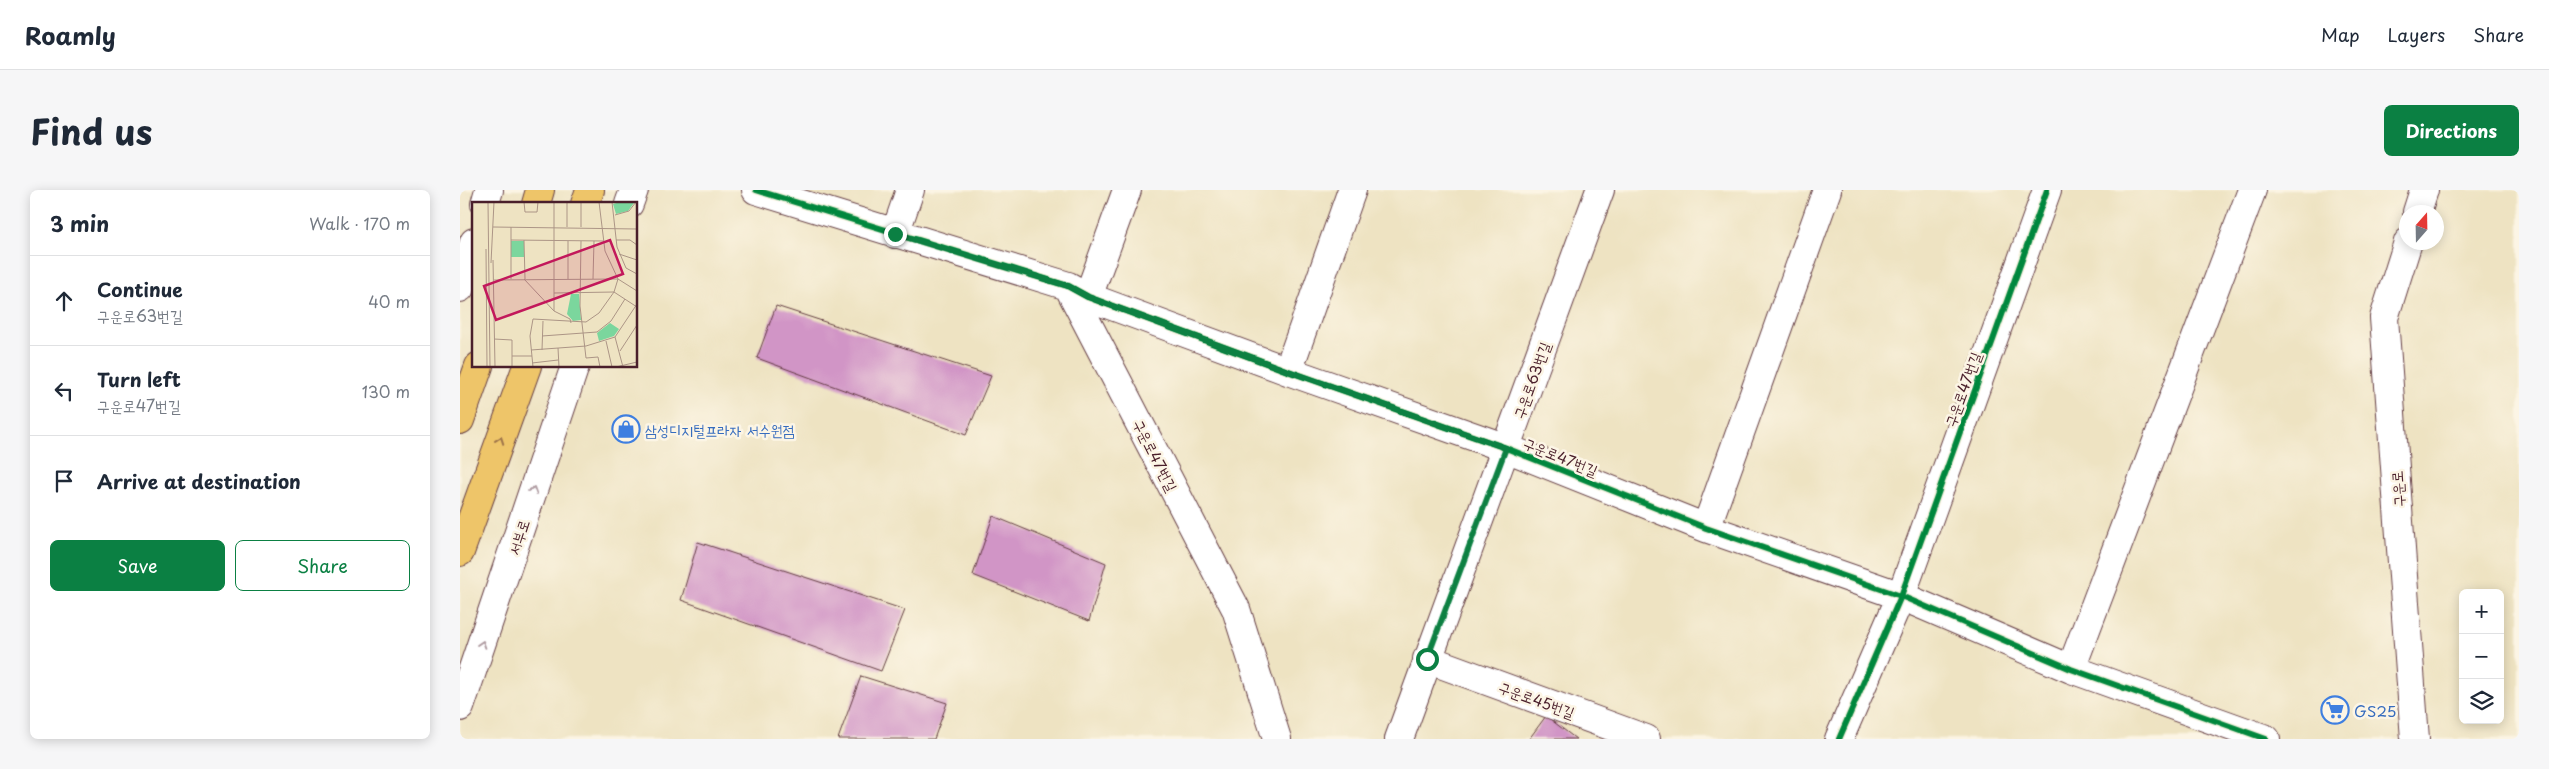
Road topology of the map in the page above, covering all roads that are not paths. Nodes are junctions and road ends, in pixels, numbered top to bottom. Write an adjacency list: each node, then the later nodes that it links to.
1 (590, 190): 12 (main road)
2 (634, 190): 13 (street)
3 (756, 190): 15 (street, 구운로47번길)
4 (910, 190): 15 (street)
5 (1127, 190): 19 (street)
6 (1352, 190): 23 (street)
7 (1600, 190): 25 (street, 구운로63번길)
8 (1827, 190): 26 (street)
9 (2047, 190): 28 (street, 구운로47번길)
10 (2252, 190): 30 (street)
11 (2424, 190): 14 (street)
12 (586, 202)
13 (630, 202)
14 (2419, 205)
15 (895, 234): 19 (street, 구운로47번길)
16 (472, 249): 18 (street)
17 (2405, 250): 37 (street, 구운로)
18 (460, 288)
19 (1078, 291): 23 (street, 구운로47번길); 32 (street, 구운로47번길)
20 (478, 368): 24 (main road)
21 (526, 368): 27 (main road, one-way to 21)
22 (574, 368): 31 (street, 서부로, one-way to 22)
23 (1288, 371): 25 (street, 구운로47번길)
24 (460, 420)
25 (1506, 448): 26 (street, 구운로47번길); 29 (street, 구운로63번길)
26 (1706, 528): 28 (street, 구운로47번길)
27 (460, 552)
28 (1900, 596): 30 (street, 구운로47번길); 35 (street, 구운로47번길)
29 (1427, 659): 33 (street, 구운로63번길); 34 (street, 구운로45번길)
30 (2071, 669): 36 (street, 구운로47번길)
31 (460, 707)
32 (1277, 739)
33 (1399, 739)
34 (1646, 739)
35 (1839, 739)
36 (2266, 739)
37 (2415, 739)

